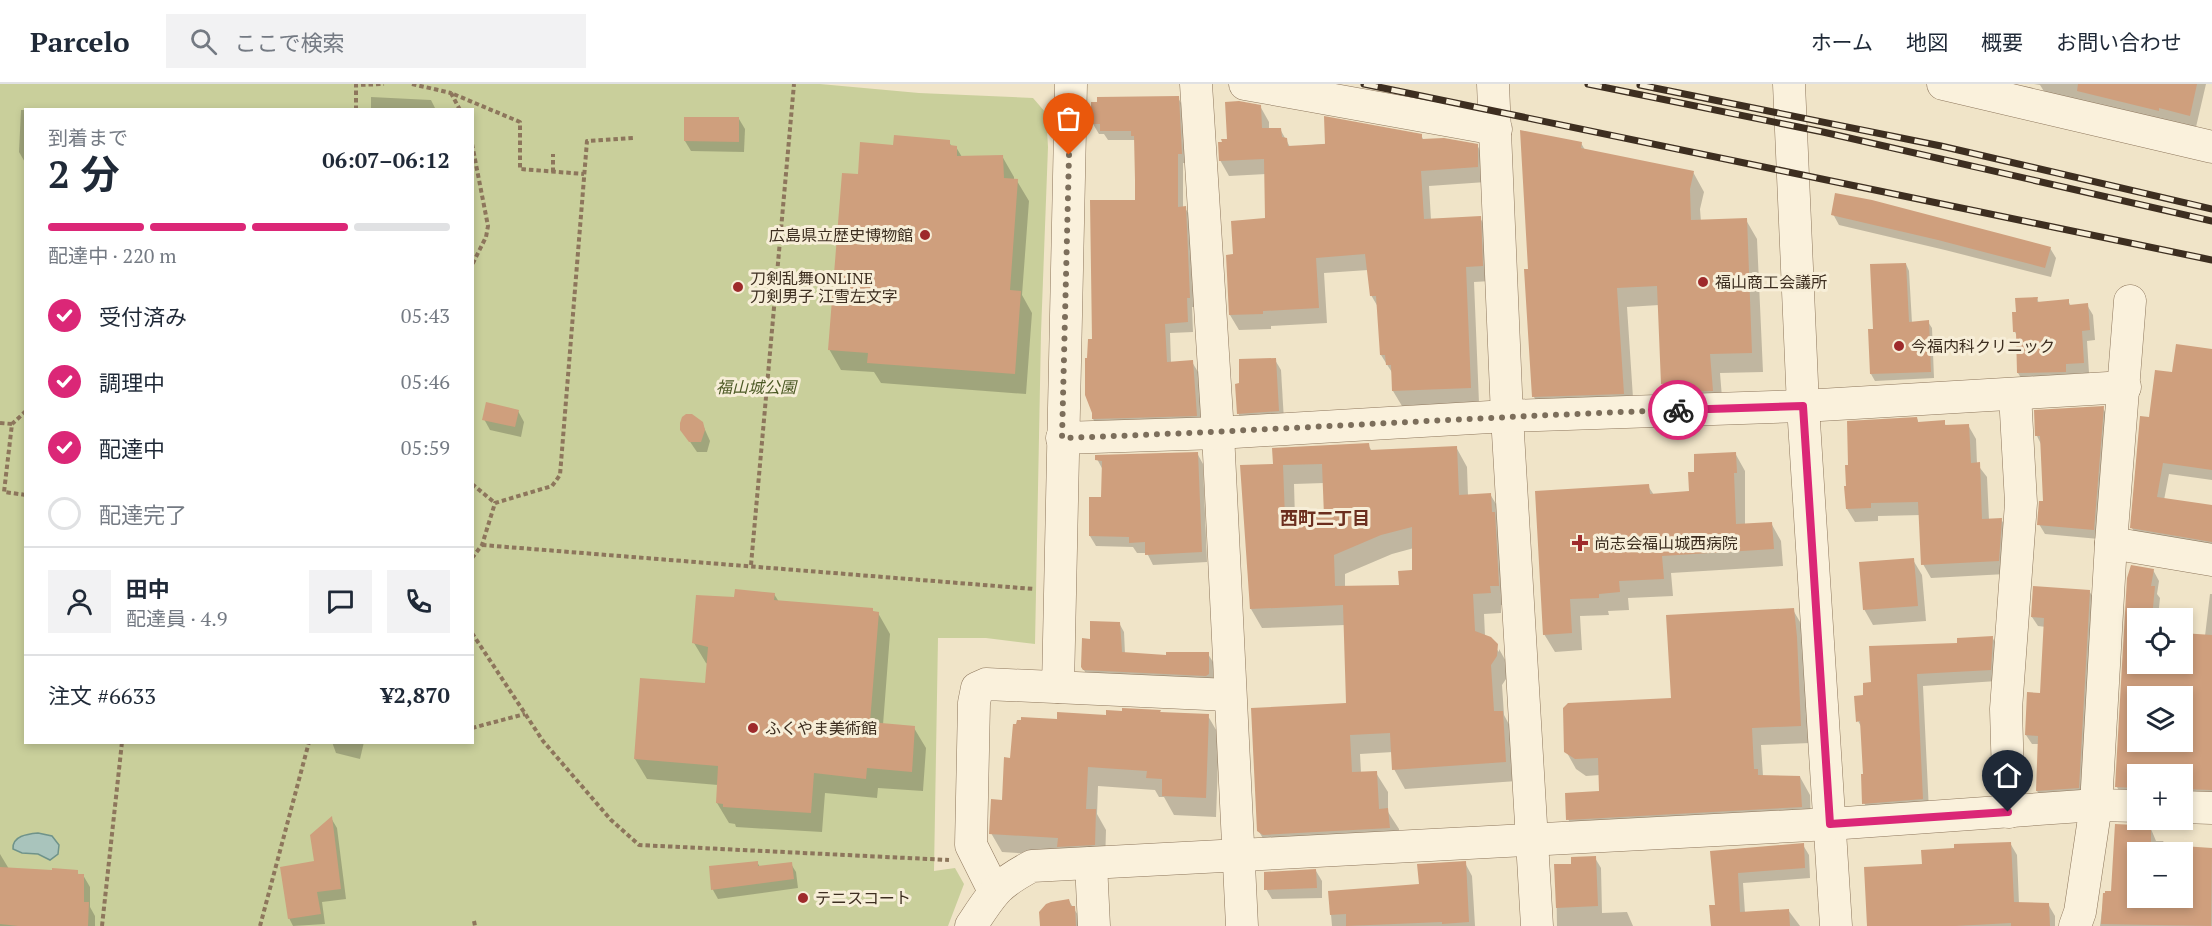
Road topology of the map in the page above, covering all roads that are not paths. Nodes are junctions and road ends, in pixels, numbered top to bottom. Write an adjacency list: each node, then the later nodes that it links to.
1 (1071, 84): 15 (street)
2 (1196, 84): 14 (street)
3 (1245, 84): 7 (street)
4 (1493, 84): 7 (street)
5 (1789, 84): 12 (street)
6 (1943, 84): 8 (street)
7 (1496, 129): 13 (street)
8 (2212, 147)
9 (2130, 301): 10 (street)
10 (2125, 387): 11 (street); 16 (street)
11 (2015, 394): 12 (street); 24 (street)
12 (1803, 406): 13 (street); 25 (street)
13 (1507, 416): 14 (street); 26 (street)
14 (1218, 433): 15 (street); 19 (street)
15 (1062, 438): 18 (street)
16 (2111, 543): 17 (street); 20 (street)
17 (2212, 560)
18 (1058, 687): 19 (street); 29 (street)
19 (1229, 695): 27 (street)
20 (2096, 805): 21 (street); 24 (street); 35 (street)
21 (2127, 806)
22 (2193, 807): 23 (street)
23 (2212, 808)
24 (2008, 812): 25 (street)
25 (1830, 824): 26 (street); 34 (street)
26 (1532, 840): 27 (street); 33 (street)
27 (1238, 856): 28 (street); 32 (street)
28 (1091, 864): 29 (street); 31 (street)
29 (994, 891): 30 (street)
30 (971, 926)
31 (1094, 926)
32 (1242, 926)
33 (1537, 926)
34 (1836, 926)
35 (2076, 926)

